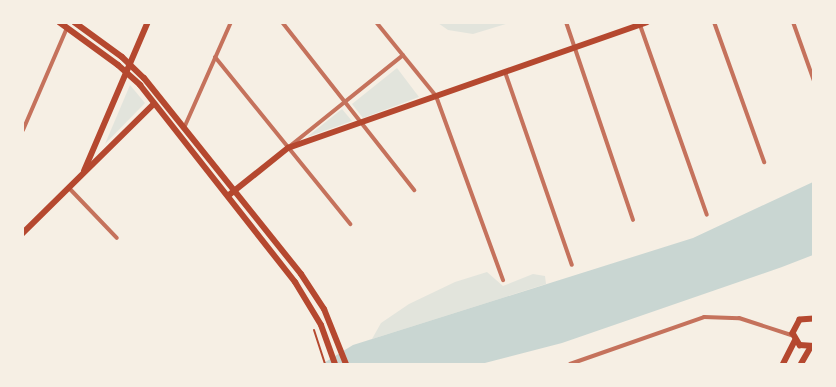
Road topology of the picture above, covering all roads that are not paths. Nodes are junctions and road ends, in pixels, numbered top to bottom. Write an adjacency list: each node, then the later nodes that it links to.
1 (59, 22): 12 (main road)
2 (74, 22): 16 (main road)
3 (148, 22): 16 (main road)
4 (230, 22): 15 (street)
5 (282, 22): 21 (street)
6 (376, 22): 14 (street)
7 (566, 22): 13 (street)
8 (647, 22): 11 (main road)
9 (714, 22): 27 (street)
10 (793, 22): 19 (street)
11 (639, 24): 13 (main road); 33 (street)
12 (67, 28): 17 (main road); 25 (street)
13 (574, 48): 18 (main road); 34 (street)
14 (403, 55): 20 (street); 21 (street)
15 (215, 57): 24 (street); 26 (street)
16 (130, 64): 17 (main road); 24 (main road)
17 (127, 72): 22 (main road); 28 (main road)
18 (505, 72): 20 (main road); 38 (street)
19 (814, 81)
20 (436, 96): 23 (main road); 39 (street)
21 (345, 102): 23 (street); 26 (street)
22 (154, 104): 28 (main road); 32 (main road)
23 (361, 122): 26 (main road); 30 (street)
24 (184, 128): 31 (main road)
25 (23, 130)
26 (288, 148): 31 (main road); 35 (street)
27 (764, 162)
28 (82, 176): 29 (main road)
29 (69, 188): 36 (main road); 37 (street)
30 (414, 190)
31 (235, 191): 32 (main road); 45 (main road)
32 (228, 196): 44 (main road)
33 (707, 215)
34 (632, 220)
35 (350, 224)
36 (22, 234)
37 (117, 238)
38 (572, 265)
39 (503, 280)
40 (814, 312): 41 (main road)
41 (810, 319): 42 (main road)
42 (794, 338): 43 (main road); 46 (street); 47 (main road)
43 (812, 346): 48 (main road)
44 (335, 364)
45 (346, 364)
46 (570, 364)
47 (783, 364)
48 (801, 364)

